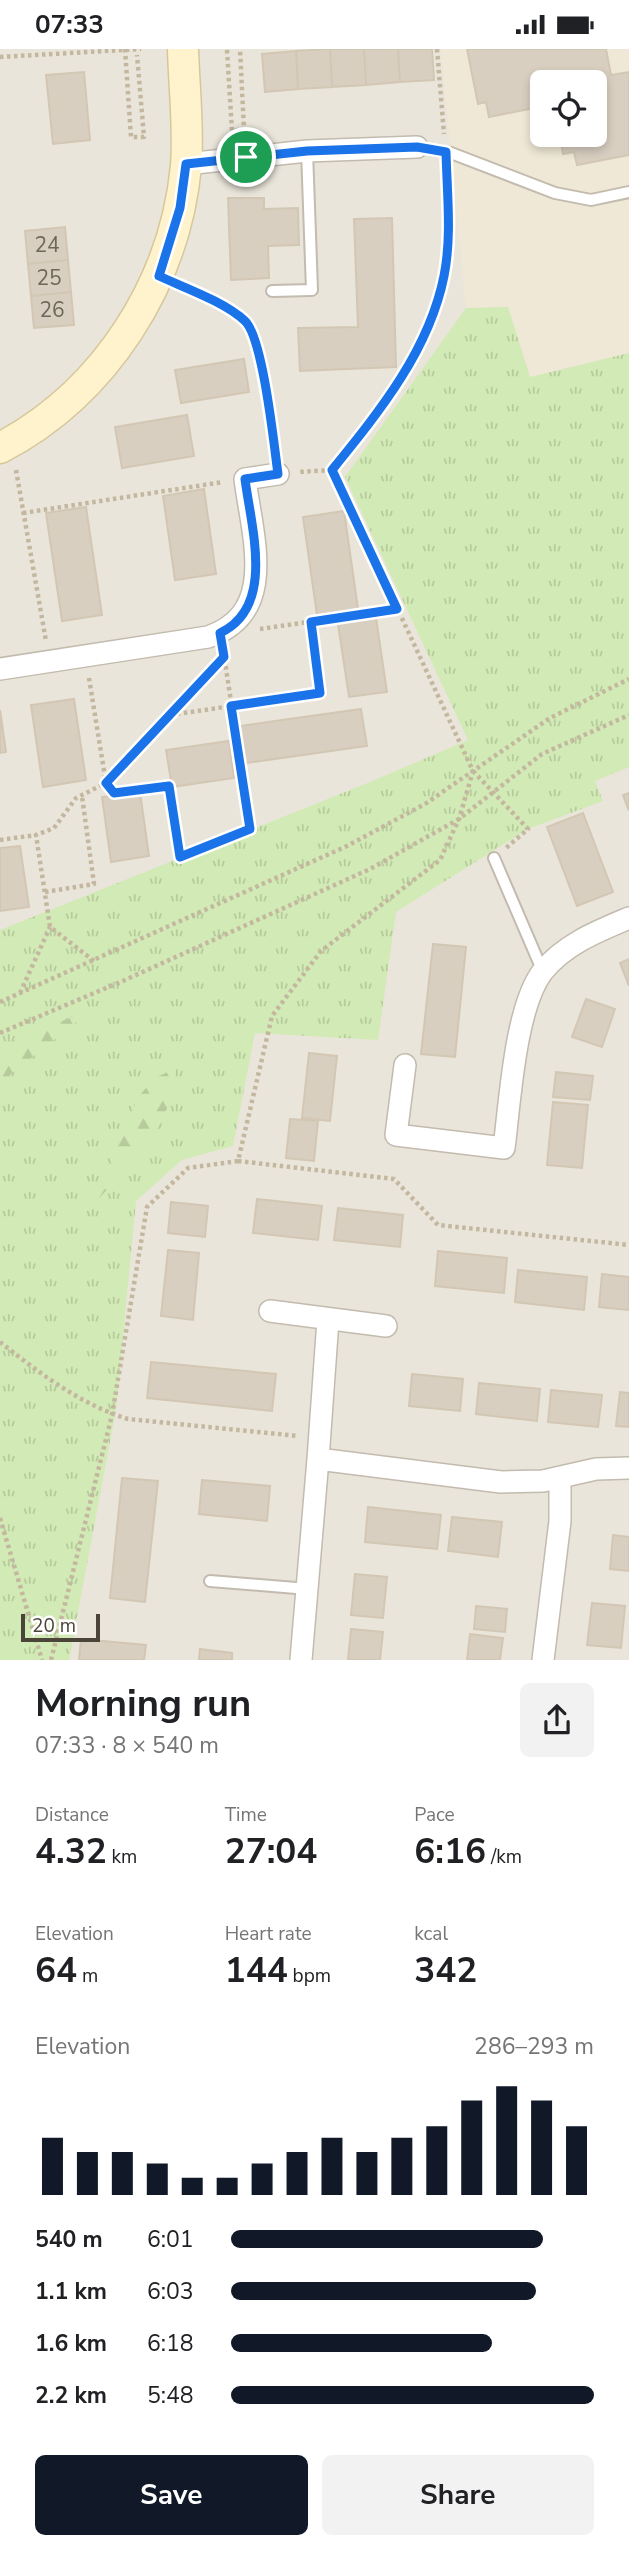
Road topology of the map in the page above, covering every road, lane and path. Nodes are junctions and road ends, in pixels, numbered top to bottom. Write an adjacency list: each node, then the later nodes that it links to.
1 (125, 49): 6 (path); 6 (path); 7 (path)
2 (183, 49): 11 (street)
3 (240, 49): 5 (path)
4 (438, 49): 10 (path)
5 (226, 50)
6 (139, 52)
7 (0, 57)
8 (417, 147): 9 (street); 10 (lane)
9 (307, 151): 11 (street); 14 (lane)
10 (446, 152): 12 (lane); 16 (path)
11 (186, 164): 13 (street)
12 (629, 192)
13 (159, 276): 15 (street); 17 (path)
14 (272, 291)
15 (6, 445): 19 (path)
16 (332, 470): 17 (path); 20 (path)
17 (278, 474): 18 (street)
18 (245, 479): 19 (path); 22 (street)
19 (23, 513): 25 (path)
20 (397, 609): 21 (path); 31 (path)
21 (311, 622): 22 (path); 28 (path)
22 (229, 627): 23 (street); 24 (path)
23 (86, 656): 25 (street); 32 (path)
24 (224, 657): 28 (path); 29 (path)
25 (50, 661): 26 (street)
26 (0, 669)
27 (629, 680): 31 (path)
28 (231, 706): 29 (path); 32 (path)
29 (170, 715): 32 (path)
30 (629, 715): 33 (path)
31 (473, 771): 33 (path); 35 (path); 42 (path)
32 (106, 783): 34 (path)
33 (492, 793): 35 (path); 38 (path)
34 (82, 796): 36 (path); 39 (path)
35 (459, 820): 46 (path); 48 (path)
36 (36, 835): 37 (path); 39 (path)
37 (0, 840)
38 (494, 858): 43 (lane)
39 (45, 893): 41 (path)
40 (629, 918): 43 (street)
41 (50, 927): 42 (path); 44 (path)
42 (94, 961): 44 (path)
43 (543, 972): 47 (street)
44 (19, 994): 45 (path)
45 (0, 1002)
46 (0, 1033)
47 (405, 1065)
48 (238, 1161): 49 (path); 54 (path)
49 (629, 1245)
50 (270, 1311): 51 (street)
51 (328, 1320): 52 (street); 55 (street)
52 (386, 1326)
53 (0, 1342): 54 (path)
54 (112, 1415): 55 (path); 63 (path)
55 (319, 1438): 56 (street)
56 (318, 1459): 58 (street); 61 (street)
57 (629, 1468): 58 (street)
58 (560, 1479): 65 (street)
59 (0, 1518): 62 (path)
60 (210, 1581): 61 (lane)
61 (308, 1589): 64 (street)
62 (42, 1660)
63 (51, 1660)
64 (301, 1660)
65 (542, 1660)

